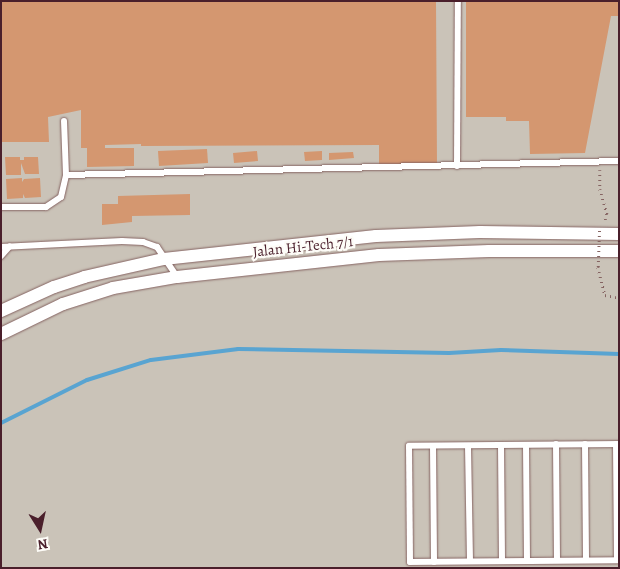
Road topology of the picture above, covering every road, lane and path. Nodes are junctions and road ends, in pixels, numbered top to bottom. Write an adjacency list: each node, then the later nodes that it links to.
1 (458, 1): 5 (lane)
2 (64, 121): 6 (lane)
3 (619, 161): 4 (lane)
4 (600, 162): 5 (lane); 8 (path)
5 (457, 166): 6 (lane)
6 (66, 175): 7 (lane)
7 (1, 207)
8 (600, 231): 9 (street, Jalan Hi-Tech 7/1); 14 (street, Jalan Hi-Tech 7/1); 16 (path, bridge)
9 (619, 233)
10 (10, 246): 11 (lane); 13 (lane); 14 (lane)
11 (1, 247)
12 (614, 252): 15 (street, Jalan Hi-Tech 7/1)
13 (1, 256)
14 (164, 259): 15 (lane); 17 (street, Jalan Hi-Tech 7/1)
15 (178, 276): 18 (street, Jalan Hi-Tech 7/1)
16 (619, 298)
17 (1, 311)
18 (1, 334)
19 (556, 444): 20 (lane); 23 (lane); 26 (lane)
20 (585, 444): 21 (lane); 27 (lane)
21 (617, 444): 28 (lane)
22 (501, 445): 23 (lane); 25 (lane); 30 (lane)
23 (526, 445): 31 (lane)
24 (433, 446): 25 (lane); 32 (lane); 32 (lane)
25 (468, 446): 29 (lane)
26 (557, 560): 27 (lane); 31 (lane)
27 (586, 560): 28 (lane)
28 (618, 560)
29 (470, 561): 33 (lane); 34 (lane)
30 (502, 561): 31 (lane); 33 (lane)
31 (527, 561)
32 (434, 562): 34 (lane)
33 (491, 564)
34 (449, 565)

